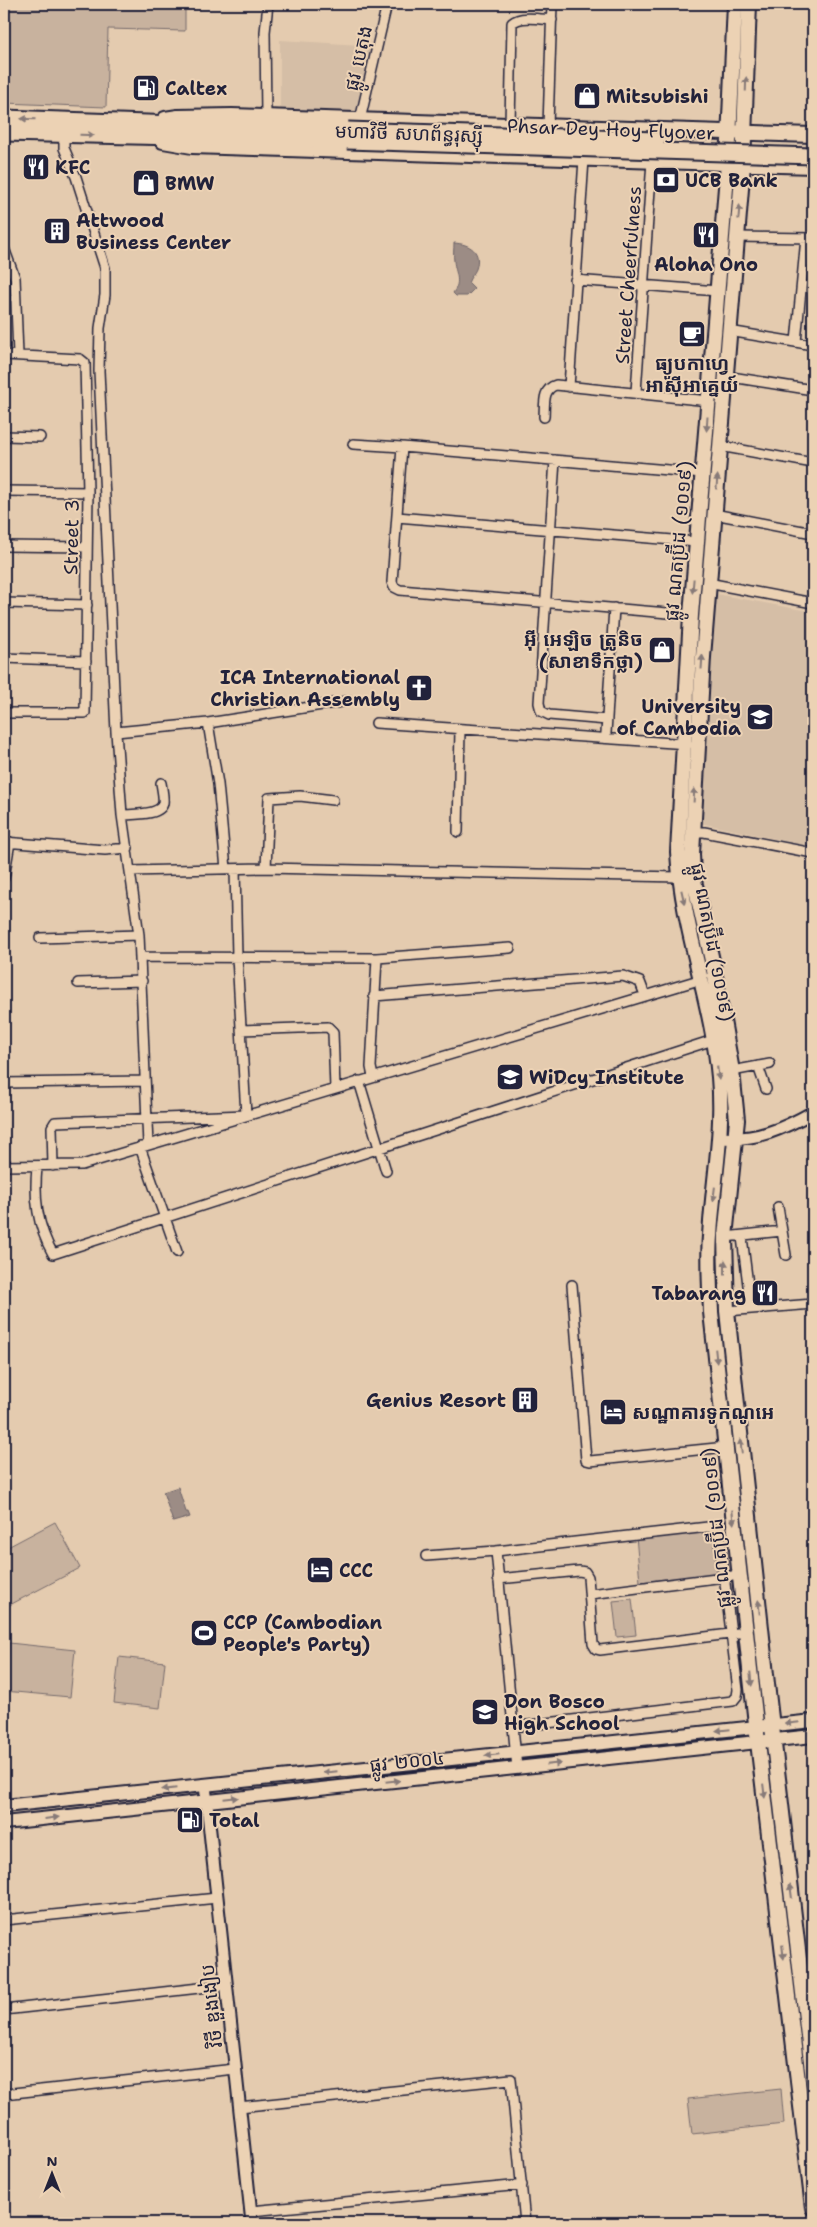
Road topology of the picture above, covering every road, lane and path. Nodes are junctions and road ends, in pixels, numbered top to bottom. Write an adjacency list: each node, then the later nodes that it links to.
1 (268, 4): 7 (street)
2 (387, 4): 13 (street, ផ្លូវ បេតុង)
3 (552, 4): 6 (street)
4 (735, 4): 14 (main road, ផ្លូវ ណតប្រ៊ីដ (១០១៩))
5 (749, 4): 16 (main road, ផ្លូវ ណតប្រ៊ីដ (១០១៩), one-way to 5)
6 (552, 20): 9 (street); 10 (street)
7 (266, 117): 12 (main road, មហាវិថី សហព័ន្ធរុស្ស៊ី); 13 (main road, មហាវិថី សហព័ន្ធរុស្ស៊ី)
8 (4, 118): 12 (highway, មហាវិថី សហព័ន្ធរុស្ស៊ី, one-way to 8)
9 (510, 125): 10 (main road, មហាវិថី សហព័ន្ធរុស្ស៊ី); 13 (main road, មហាវិថី សហព័ន្ធរុស្ស៊ី)
10 (548, 126): 11 (main road, មហាវិថី សហព័ន្ធរុស្ស៊ី)
11 (584, 128): 14 (main road, មហាវិថី សហព័ន្ធរុស្ស៊ី); 21 (main road)
12 (147, 130): 13 (highway); 17 (highway, មហាវិថី សហព័ន្ធរុស្ស៊ី, one-way to 12); 21 (main road, មហាវិថី សហព័ន្ធរុស្ស៊ី)
13 (351, 130): 19 (highway, Phsar Dey Hoy Flyover, bridge); 20 (highway, Phsar Dey Hoy Flyover, bridge)
14 (730, 132): 16 (main road, មហាវិថី សហព័ន្ធរុស្ស៊ី); 23 (main road, ផ្លូវ ណតប្រ៊ីដ (១០១៩))
15 (4, 133): 17 (highway, មហាវិថី សហព័ន្ធរុស្ស៊ី)
16 (744, 133): 18 (main road, មហាវិថី សហព័ន្ធរុស្ស៊ី); 24 (main road, ផ្លូវ ណតប្រ៊ីដ (១០១៩))
17 (64, 135): 75 (street)
18 (813, 135)
19 (813, 146)
20 (813, 156)
21 (584, 158): 22 (main road, មហាវិថី សហព័ន្ធរុស្ស៊ី); 29 (street)
22 (652, 161): 23 (main road, មហាវិថី សហព័ន្ធរុស្ស៊ី); 30 (street, Street Cheerfulness)
23 (728, 163): 24 (main road, មហាវិថី សហព័ន្ធរុស្ស៊ី); 31 (main road, ផ្លូវ ណតប្រ៊ីដ (១០១៩))
24 (743, 164): 25 (main road, មហាវិថី សហព័ន្ធរុស្ស៊ី); 26 (main road, ផ្លូវ ណតប្រ៊ីដ (១០១៩), one-way to 24)
25 (813, 166)
26 (737, 237): 27 (street); 32 (main road, ផ្លូវ ណតប្រ៊ីដ (១០១៩))
27 (809, 238): 33 (street)
28 (4, 248): 36 (street)
29 (575, 280): 30 (street); 38 (street)
30 (642, 283): 31 (street); 40 (street, Street Cheerfulness)
31 (718, 291): 41 (main road, ផ្លូវ ណតប្រ៊ីដ (១០១៩))
32 (729, 330): 33 (street); 37 (main road, ផ្លូវ ណតប្រ៊ីដ (១០១៩))
33 (796, 342): 34 (street)
34 (813, 345)
35 (4, 355): 36 (street)
36 (18, 355): 52 (street, Street 3)
37 (725, 376): 39 (street); 46 (main road, ផ្លូវ ណតប្រ៊ីដ (១០១៩))
38 (569, 387): 40 (street); 42 (street)
39 (813, 390)
40 (636, 392): 41 (street)
41 (708, 401): 50 (main road, ផ្លូវ ណតប្រ៊ីដ (១០១៩), one-way to 50)
42 (544, 417)
43 (4, 436): 44 (street)
44 (40, 437)
45 (353, 444): 47 (street)
46 (720, 446): 49 (street); 53 (main road, ផ្លូវ ណតប្រ៊ីដ (១០១៩), one-way to 46)
47 (402, 447): 48 (street); 54 (street)
48 (555, 460): 50 (street); 55 (street)
49 (813, 463)
50 (703, 473): 57 (main road, ផ្លូវ ណតប្រ៊ីដ (១០១៩))
51 (4, 490): 52 (street)
52 (88, 492): 59 (street, Street 3)
53 (714, 514): 56 (street); 60 (main road, ផ្លូវ ណតប្រ៊ីដ (១០១៩))
54 (396, 517): 55 (street); 61 (street)
55 (551, 530): 57 (street); 61 (street)
56 (813, 533)
57 (697, 542): 66 (main road, ផ្លូវ ណតប្រ៊ីដ (១០១៩), one-way to 66)
58 (4, 546): 59 (street)
59 (87, 547): 64 (street, Street 3)
60 (708, 583): 63 (street); 77 (main road, ផ្លូវ ណតប្រ៊ីដ (១០១៩), one-way to 60)
61 (546, 602): 65 (street); 71 (street)
62 (4, 603): 64 (street)
63 (813, 603)
64 (86, 605): 68 (street, Street 3)
65 (614, 608): 66 (street); 71 (street)
66 (691, 615): 77 (main road, ផ្លូវ ណតប្រ៊ីដ (១០១៩))
67 (4, 658): 68 (street)
68 (86, 661): 70 (street, Street 3)
69 (348, 701): 72 (street)
70 (4, 713)
71 (607, 720): 76 (street)
72 (208, 723): 75 (street); 87 (street)
73 (376, 724): 74 (street)
74 (460, 729): 76 (street); 81 (street)
75 (116, 732): 80 (street)
76 (606, 736): 77 (street)
77 (690, 744): 82 (main road, ផ្លូវ ណតប្រ៊ីដ (១០១៩), one-way to 77); 89 (main road, ផ្លូវ ណតប្រ៊ីដ (១០១៩))
78 (161, 783): 80 (street)
79 (333, 800): 86 (street)
80 (122, 815): 84 (street)
81 (458, 832)
82 (692, 832): 85 (street); 106 (main road, ផ្លូវ ណតប្រ៊ីដ (១០១៩))
83 (7, 842): 84 (street); 90 (street)
84 (128, 848): 88 (street)
85 (813, 853)
86 (266, 868): 87 (street); 89 (street)
87 (231, 869): 88 (street); 95 (street)
88 (131, 871): 91 (street)
89 (679, 877): 97 (main road, ផ្លូវ ណតប្រ៊ីដ (១០១៩), one-way to 97)
90 (4, 878)
91 (139, 935): 92 (street); 94 (street)
92 (40, 938)
93 (510, 948): 96 (street)
94 (140, 957): 95 (street); 98 (street)
95 (237, 957): 96 (street); 102 (street)
96 (377, 958): 101 (street)
97 (702, 979): 100 (street); 103 (main road, ផ្លូវ ណតប្រ៊ីដ (១០១៩))
98 (142, 981): 99 (street); 108 (street)
99 (78, 983)
100 (645, 995): 101 (street); 107 (street)
101 (374, 996): 107 (street)
102 (241, 1030): 111 (street); 114 (street)
103 (713, 1040): 116 (main road, ផ្លូវ ណតប្រ៊ីដ (១០១៩), one-way to 116); 119 (street)
104 (770, 1064): 105 (street)
105 (758, 1066): 106 (street); 112 (street)
106 (732, 1071): 117 (main road, ផ្លូវ ណតប្រ៊ីដ (១០១៩))
107 (373, 1077): 109 (street)
108 (145, 1081): 110 (street); 115 (street)
109 (359, 1081): 111 (street); 119 (street)
110 (4, 1083)
111 (335, 1088): 114 (street)
112 (766, 1089)
113 (813, 1112): 117 (street)
114 (246, 1115): 115 (street); 118 (street)
115 (148, 1118): 118 (street); 121 (street)
116 (721, 1138): 117 (street); 135 (main road, ផ្លូវ ណតប្រ៊ីដ (១០១៩), one-way to 135)
117 (735, 1139): 127 (main road, ផ្លូវ ណតប្រ៊ីដ (១០១៩))
118 (144, 1146): 121 (street); 125 (street)
119 (378, 1148): 123 (street); 125 (street)
120 (4, 1166): 122 (street)
121 (53, 1166): 122 (street)
122 (37, 1167): 125 (street)
123 (386, 1171)
124 (778, 1207): 126 (street)
125 (165, 1217): 129 (street)
126 (782, 1231): 128 (street); 130 (street)
127 (725, 1237): 128 (street); 134 (main road, ផ្លូវ ណតប្រ៊ីដ (១០១៩), one-way to 127)
128 (742, 1237): 133 (street)
129 (177, 1252)
130 (786, 1255)
131 (572, 1285): 135 (street)
132 (813, 1304): 133 (street)
133 (751, 1309): 134 (street)
134 (727, 1311): 145 (main road, ផ្លូវ ណតប្រ៊ីដ (១០១៩), one-way to 134)
135 (726, 1446): 138 (main road, ផ្លូវ ណតប្រ៊ីដ (១០១៩), one-way to 138)
136 (496, 1551): 137 (street); 139 (street); 140 (street)
137 (426, 1556)
138 (740, 1576): 139 (street); 142 (main road, ផ្លូវ ណតប្រ៊ីដ (១០១៩))
139 (724, 1578): 141 (street); 143 (street)
140 (498, 1579): 141 (street); 147 (street)
141 (590, 1594): 143 (street)
142 (746, 1632): 143 (street); 146 (main road, ផ្លូវ ណតប្រ៊ីដ (១០១៩), one-way to 146)
143 (732, 1634): 147 (street)
144 (813, 1721): 145 (main road, ផ្លូវ ២០០៤, one-way to 145)
145 (772, 1725): 146 (main road, ផ្លូវ ២០០៤); 149 (main road, ផ្លូវ ណតប្រ៊ីដ (១០១៩))
146 (756, 1727): 150 (main road, ផ្លូវ ណតប្រ៊ីដ (១០១៩)); 151 (main road, ផ្លូវ ២០០៤, one-way to 151)
147 (513, 1728): 151 (street)
148 (813, 1736): 149 (main road, ផ្លូវ ២០០៤)
149 (773, 1741): 150 (main road, ផ្លូវ ២០០៤); 162 (main road, ផ្លូវ ណតប្រ៊ីដ (១០១៩), one-way to 149)
150 (758, 1742): 152 (main road, ផ្លូវ ២០០៤, one-way to 150); 165 (main road, ផ្លូវ ណតប្រ៊ីដ (១០១៩), one-way to 165)
151 (516, 1752): 152 (street); 153 (main road, ផ្លូវ ២០០៤, one-way to 153)
152 (517, 1768): 154 (main road, ផ្លូវ ២០០៤, one-way to 152)
153 (205, 1785): 154 (street, វិថី ឌួងងៀប); 155 (main road, ផ្លូវ ២០០៤, one-way to 155)
154 (206, 1801): 156 (main road, ផ្លូវ ២០០៤, one-way to 154); 157 (street, វិថី ឌួងងៀប)
155 (4, 1806)
156 (4, 1823)
157 (217, 1898): 158 (street); 159 (street, វិថី ឌួងងៀប)
158 (4, 1920)
159 (226, 1985): 160 (street); 161 (street, វិថី ឌួងងៀប)
160 (4, 2010)
161 (235, 2069): 163 (street); 164 (street, វិថី ឌួងងៀប)
162 (813, 2079)
163 (4, 2094)
164 (239, 2107): 166 (street); 168 (street, វិថី ឌួងងៀប)
165 (811, 2165): 167 (main road, ផ្លូវ ណតប្រ៊ីដ (១០១៩))
166 (522, 2185): 168 (street); 169 (street)
167 (813, 2208)
168 (251, 2217)
169 (526, 2223)

